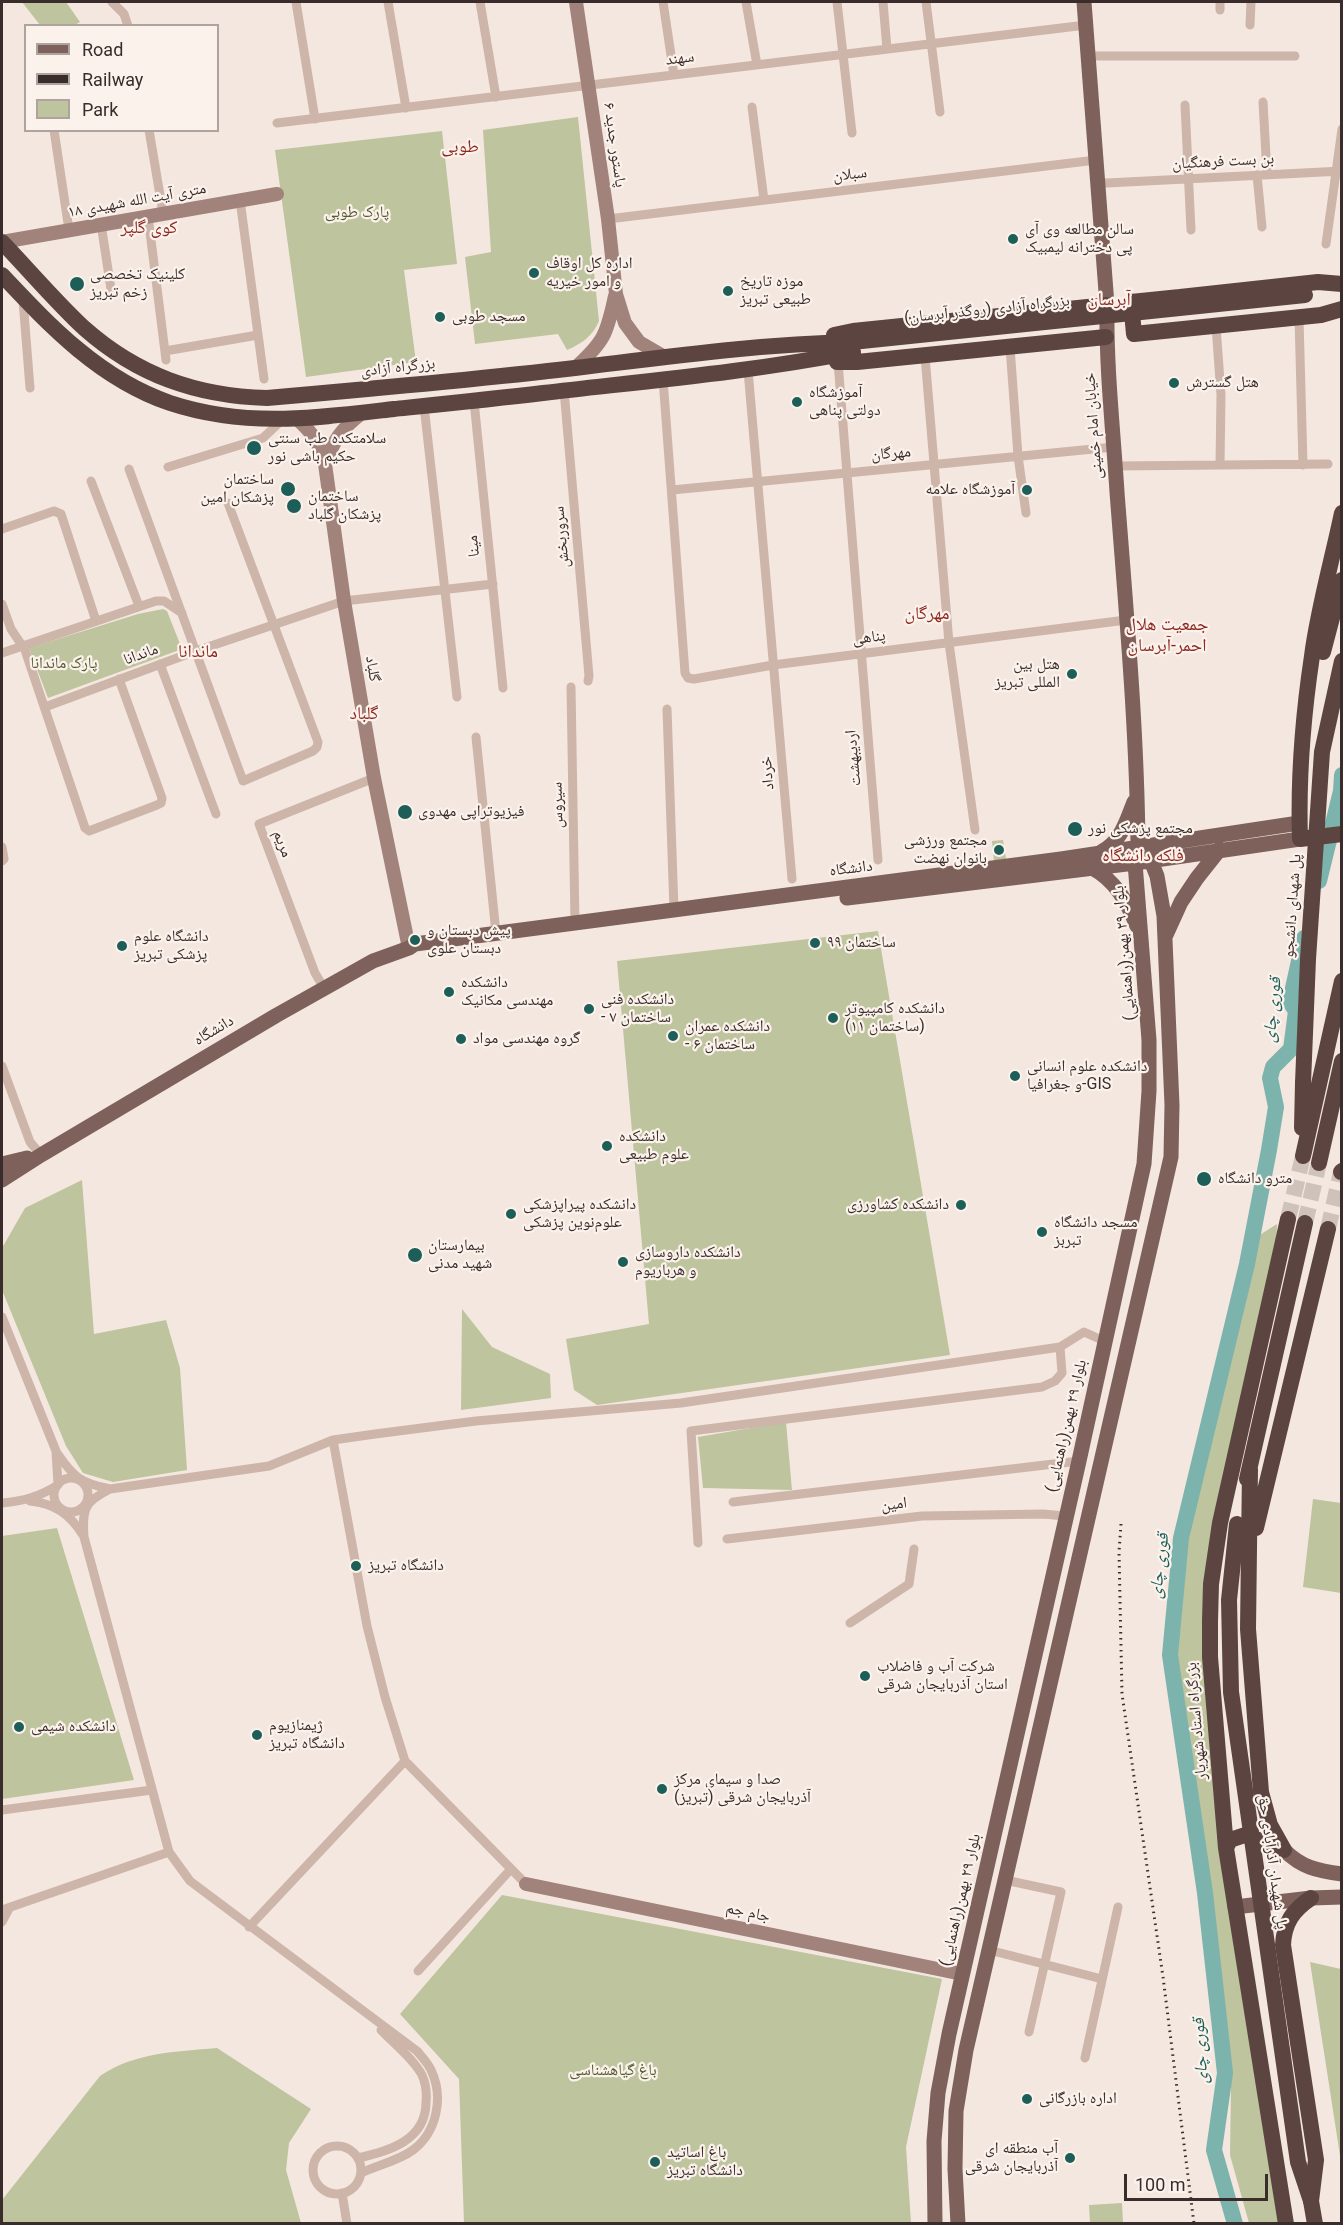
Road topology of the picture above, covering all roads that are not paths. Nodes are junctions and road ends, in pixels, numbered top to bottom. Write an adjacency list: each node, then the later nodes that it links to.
1 (112, 2): 13 (street)
2 (296, 2): 30 (street)
3 (388, 2): 28 (street)
4 (480, 2): 24 (street)
5 (576, 2): 23 (main road, پاستور جدید ۶)
6 (663, 2): 22 (street)
7 (746, 2): 21 (street)
8 (837, 2): 18 (street)
9 (883, 2): 17 (street)
10 (926, 2): 16 (street)
11 (1084, 2): 14 (main road, خیابان امام خمینی)
12 (1251, 2): 15 (street)
13 (127, 24)
14 (1086, 25): 16 (street, سهند); 20 (main road, خیابان امام خمینی)
15 (1250, 25)
16 (931, 44): 17 (street, سهند); 29 (street)
17 (887, 49): 18 (street, سهند)
18 (843, 55): 21 (street, سهند); 35 (street)
19 (1295, 56): 20 (street)
20 (1092, 57): 36 (main road, خیابان امام خمینی)
21 (757, 65): 22 (street, سهند)
22 (674, 75): 23 (street, سهند)
23 (589, 85): 24 (street, سهند); 47 (main road, پاستور جدید ۶)
24 (496, 97): 28 (street, سهند)
25 (1263, 102): 38 (street)
26 (1185, 105): 40 (street)
27 (752, 107): 44 (street)
28 (406, 108): 30 (street, سهند)
29 (940, 112)
30 (315, 118): 31 (street, سهند)
31 (277, 123)
32 (1341, 129): 37 (street)
33 (54, 132): 50 (street)
34 (148, 132): 45 (street)
35 (852, 133)
36 (1096, 160): 41 (main road, خیابان امام خمینی); 44 (street, سبلان)
37 (1339, 171): 38 (street, بن بست فرهنگیان); 53 (street)
38 (1267, 174): 39 (street, بن بست فرهنگیان)
39 (1257, 175): 40 (street, بن بست فرهنگیان); 49 (street)
40 (1188, 179): 41 (street, بن بست فرهنگیان); 51 (street)
41 (1102, 182): 61 (main road, خیابان امام خمینی)
42 (277, 194): 43 (main road, ۱۸ متری آیت الله شهیدی)
43 (240, 200): 45 (main road, ۱۸ متری آیت الله شهیدی); 68 (street)
44 (764, 200): 47 (street, سبلان)
45 (163, 213): 46 (main road, ۱۸ متری آیت الله شهیدی)
46 (147, 216): 48 (main road, ۱۸ متری آیت الله شهیدی); 68 (street)
47 (608, 219): 58 (main road, پاستور جدید ۶)
48 (101, 224): 50 (main road, ۱۸ متری آیت الله شهیدی); 57 (street)
49 (1262, 227)
50 (69, 230): 52 (main road, ۱۸ متری آیت الله شهیدی)
51 (1191, 230)
52 (2, 242): 84 (highway, بزرگراه آزادی)
53 (1326, 244)
54 (2, 275): 59 (highway)
55 (1341, 284): 60 (highway)
56 (1341, 288): 63 (highway)
57 (111, 289)
58 (616, 294): 73 (main road, پاستور جدید ۶); 77 (main road, پاستور جدید ۶)
59 (22, 297): 81 (street); 89 (highway)
60 (1179, 297): 67 (highway); 67 (highway)
61 (1107, 304): 65 (highway); 69 (main road, خیابان امام خمینی)
62 (1341, 304): 63 (highway)
63 (1303, 306): 64 (highway); 66 (highway); 71 (highway, بزرگراه آزادی (روگذر آبرسان), bridge); 96 (street)
64 (1341, 309)
65 (991, 317): 70 (highway); 72 (highway)
66 (1216, 326): 67 (highway); 95 (street)
67 (1180, 330)
68 (258, 335): 79 (street)
69 (1107, 337): 72 (highway); 90 (main road, خیابان امام خمینی)
70 (797, 343): 71 (highway, بزرگراه آزادی); 73 (highway, بزرگراه آزادی)
71 (852, 347): 75 (highway)
72 (1003, 348): 74 (highway); 91 (street)
73 (663, 356): 77 (highway, بزرگراه آزادی)
74 (925, 356): 76 (highway); 94 (street)
75 (800, 363): 76 (highway); 78 (highway)
76 (838, 363): 100 (street, اردیبهشت)
77 (575, 368): 83 (highway, بزرگراه آزادی)
78 (748, 370): 80 (highway); 102 (street, خرداد)
79 (264, 379)
80 (663, 379): 82 (highway); 103 (street)
81 (30, 388)
82 (564, 390): 85 (highway); 127 (street, سروربخش)
83 (344, 391): 84 (highway, بزرگراه آزادی); 87 (highway)
84 (324, 393): 88 (highway)
85 (474, 401): 86 (highway); 109 (street, مینا)
86 (424, 406): 87 (highway); 110 (street)
87 (354, 413): 88 (highway); 92 (main road)
88 (326, 416): 89 (highway)
89 (290, 419): 92 (main road, گلباد); 98 (street)
90 (1114, 447): 91 (street, مهرگان); 97 (main road, خیابان امام خمینی)
91 (1018, 456): 94 (street, مهرگان); 105 (street)
92 (325, 464): 111 (main road, گلباد)
93 (1328, 464): 96 (street)
94 (933, 465): 100 (street, مهرگان); 118 (street)
95 (1220, 465): 96 (street); 97 (street)
96 (1303, 465)
97 (1115, 466): 115 (main road, خیابان امام خمینی)
98 (168, 467)
99 (129, 469): 114 (street)
100 (846, 474): 102 (street, مهرگان); 122 (street, اردیبهشت)
101 (91, 481): 113 (street)
102 (758, 483): 103 (street, مهرگان); 125 (street, خرداد)
103 (672, 490): 125 (street, پناهی)
104 (228, 503): 117 (street)
105 (1026, 513)
106 (1341, 513): 133 (highway)
107 (2, 529): 116 (street)
108 (1341, 580): 133 (highway)
109 (493, 584): 110 (street, ماندانا); 129 (street, مینا)
110 (445, 589): 111 (street, ماندانا); 130 (street)
111 (344, 601): 117 (street, ماندانا); 135 (main road, گلباد)
112 (2, 604): 119 (street)
113 (139, 606): 114 (street); 116 (street)
114 (182, 614): 120 (street)
115 (1126, 620): 118 (street, پناهی); 136 (main road, خیابان امام خمینی)
116 (96, 621): 119 (street)
117 (273, 625): 120 (street, ماندانا); 120 (street)
118 (949, 643): 122 (street, پناهی); 138 (street)
119 (22, 645): 121 (street); 131 (street)
120 (196, 651): 124 (street, ماندانا)
121 (2, 653)
122 (861, 654): 125 (street, پناهی); 146 (street, اردیبهشت)
123 (1341, 661): 164 (highway, پل شهدای دانشجو, bridge)
124 (160, 664): 126 (street, ماندانا); 137 (street)
125 (773, 665): 150 (street, خرداد)
126 (119, 680): 131 (street, ماندانا); 131 (street)
127 (588, 681)
128 (571, 687): 154 (street, سیروس)
129 (503, 688)
130 (457, 697)
131 (45, 707)
132 (667, 709): 151 (street)
133 (1303, 732): 139 (highway)
134 (476, 737): 155 (street)
135 (374, 778): 158 (main road, گلباد); 160 (street, مریم)
136 (1137, 793): 142 (main road, خیابان امام خمینی); 144 (main road)
137 (216, 814)
138 (975, 830)
139 (1300, 831): 140 (highway); 142 (main road, دانشگاه); 143 (main road, دانشگاه)
140 (1341, 834)
141 (2, 847): 145 (street)
142 (1138, 848): 144 (main road, دانشگاه); 147 (main road); 148 (main road, بلوار ٢٩ بهمن(راهنمایی))
143 (1220, 849): 147 (main road, دانشگاه); 157 (main road)
144 (1099, 854): 151 (main road, دانشگاه)
145 (3, 860)
146 (878, 860)
147 (1151, 861): 148 (main road, دانشگاه); 152 (main road)
148 (1135, 863): 149 (main road, دانشگاه); 153 (main road, بلوار ٢٩ بهمن(راهنمایی))
149 (1092, 868): 156 (main road); 158 (main road, دانشگاه)
150 (792, 879)
151 (674, 910): 154 (main road, دانشگاه)
152 (1164, 916): 153 (main road); 157 (main road)
153 (1141, 918): 156 (main road, بلوار ٢٩ بهمن(راهنمایی))
154 (575, 923): 155 (main road, دانشگاه)
155 (496, 933): 158 (main road, دانشگاه)
156 (1141, 934): 171 (main road, بلوار ٢٩ بهمن(راهنمایی))
157 (1165, 938): 192 (main road)
158 (409, 948): 160 (main road, دانشگاه)
159 (1341, 981): 164 (highway)
160 (324, 988): 163 (main road, دانشگاه)
161 (1341, 1061): 164 (highway)
162 (2, 1066): 163 (street)
163 (41, 1155): 165 (main road, دانشگاه); 166 (main road, دانشگاه)
164 (1311, 1160)
165 (2, 1164)
166 (2, 1180)
167 (1288, 1219): 197 (highway, بزرگراه استاد شهریار)
168 (1305, 1223): 176 (highway)
169 (1328, 1229): 190 (highway)
170 (2, 1317): 174 (street)
171 (1104, 1341): 172 (street); 175 (main road, بلوار ٢٩ بهمن(راهنمایی))
172 (1060, 1347): 173 (street); 188 (street)
173 (333, 1440): 179 (street); 194 (street)
174 (56, 1451): 177 (street); 178 (street)
175 (1079, 1461): 181 (street); 185 (main road, بلوار ٢٩ بهمن(راهنمایی))
176 (1250, 1469): 190 (highway); 226 (highway, پل شهیدان آذرآبادی حق, bridge)
177 (79, 1480): 178 (street); 179 (street); 183 (street)
178 (58, 1485): 180 (street); 184 (street)
179 (110, 1489): 183 (street)
180 (27, 1500): 182 (street); 184 (street)
181 (733, 1502)
182 (2, 1503)
183 (86, 1504): 184 (street); 186 (street)
184 (62, 1510): 186 (street)
185 (1065, 1516): 187 (street, امین); 191 (main road, بلوار ٢٩ بهمن(راهنمایی))
186 (84, 1537): 195 (street)
187 (727, 1539)
188 (698, 1543)
189 (914, 1549): 193 (street)
190 (1250, 1555): 196 (highway)
191 (1046, 1607): 192 (main road); 218 (main road, بلوار ٢٩ بهمن(راهنمایی))
192 (1067, 1612): 204 (main road)
193 (850, 1623)
194 (405, 1761): 202 (street); 212 (street)
195 (152, 1790): 198 (street); 201 (street)
196 (1261, 1792): 197 (highway); 200 (highway)
197 (1221, 1796): 199 (highway, بزرگراه استاد شهریار)
198 (2, 1809)
199 (1226, 1848): 200 (highway); 208 (highway, بزرگراه استاد شهریار)
200 (1284, 1850): 203 (main road)
201 (169, 1852): 210 (street); 212 (street)
202 (511, 1869): 205 (street); 217 (street)
203 (1341, 1874)
204 (1005, 1880): 215 (main road); 216 (street)
205 (526, 1884): 218 (main road, جام جم)
206 (1341, 1897): 207 (main road)
207 (1311, 1898): 208 (main road); 213 (highway)
208 (1235, 1906): 214 (highway, بزرگراه استاد شهریار)
209 (1118, 1907): 219 (street)
210 (6, 1909): 211 (street)
211 (2, 1922)
212 (249, 1927): 220 (street)
213 (1283, 1945): 214 (highway); 226 (highway)
214 (1242, 1948): 230 (highway, بزرگراه استاد شهریار)
215 (989, 1950): 216 (street); 229 (main road)
216 (1044, 1964): 219 (street); 221 (street)
217 (418, 1971)
218 (962, 1974): 228 (main road, بلوار ٢٩ بهمن(راهنمایی))
219 (1102, 1979): 222 (street)
220 (358, 2008): 223 (street); 224 (street)
221 (1029, 2032)
222 (1085, 2058)
223 (358, 2158): 224 (street); 225 (street)
224 (361, 2173): 225 (street)
225 (342, 2193): 227 (street)
226 (1311, 2201): 231 (highway)
227 (347, 2223)
228 (935, 2223)
229 (958, 2223)
230 (1286, 2223)
231 (1314, 2223)

